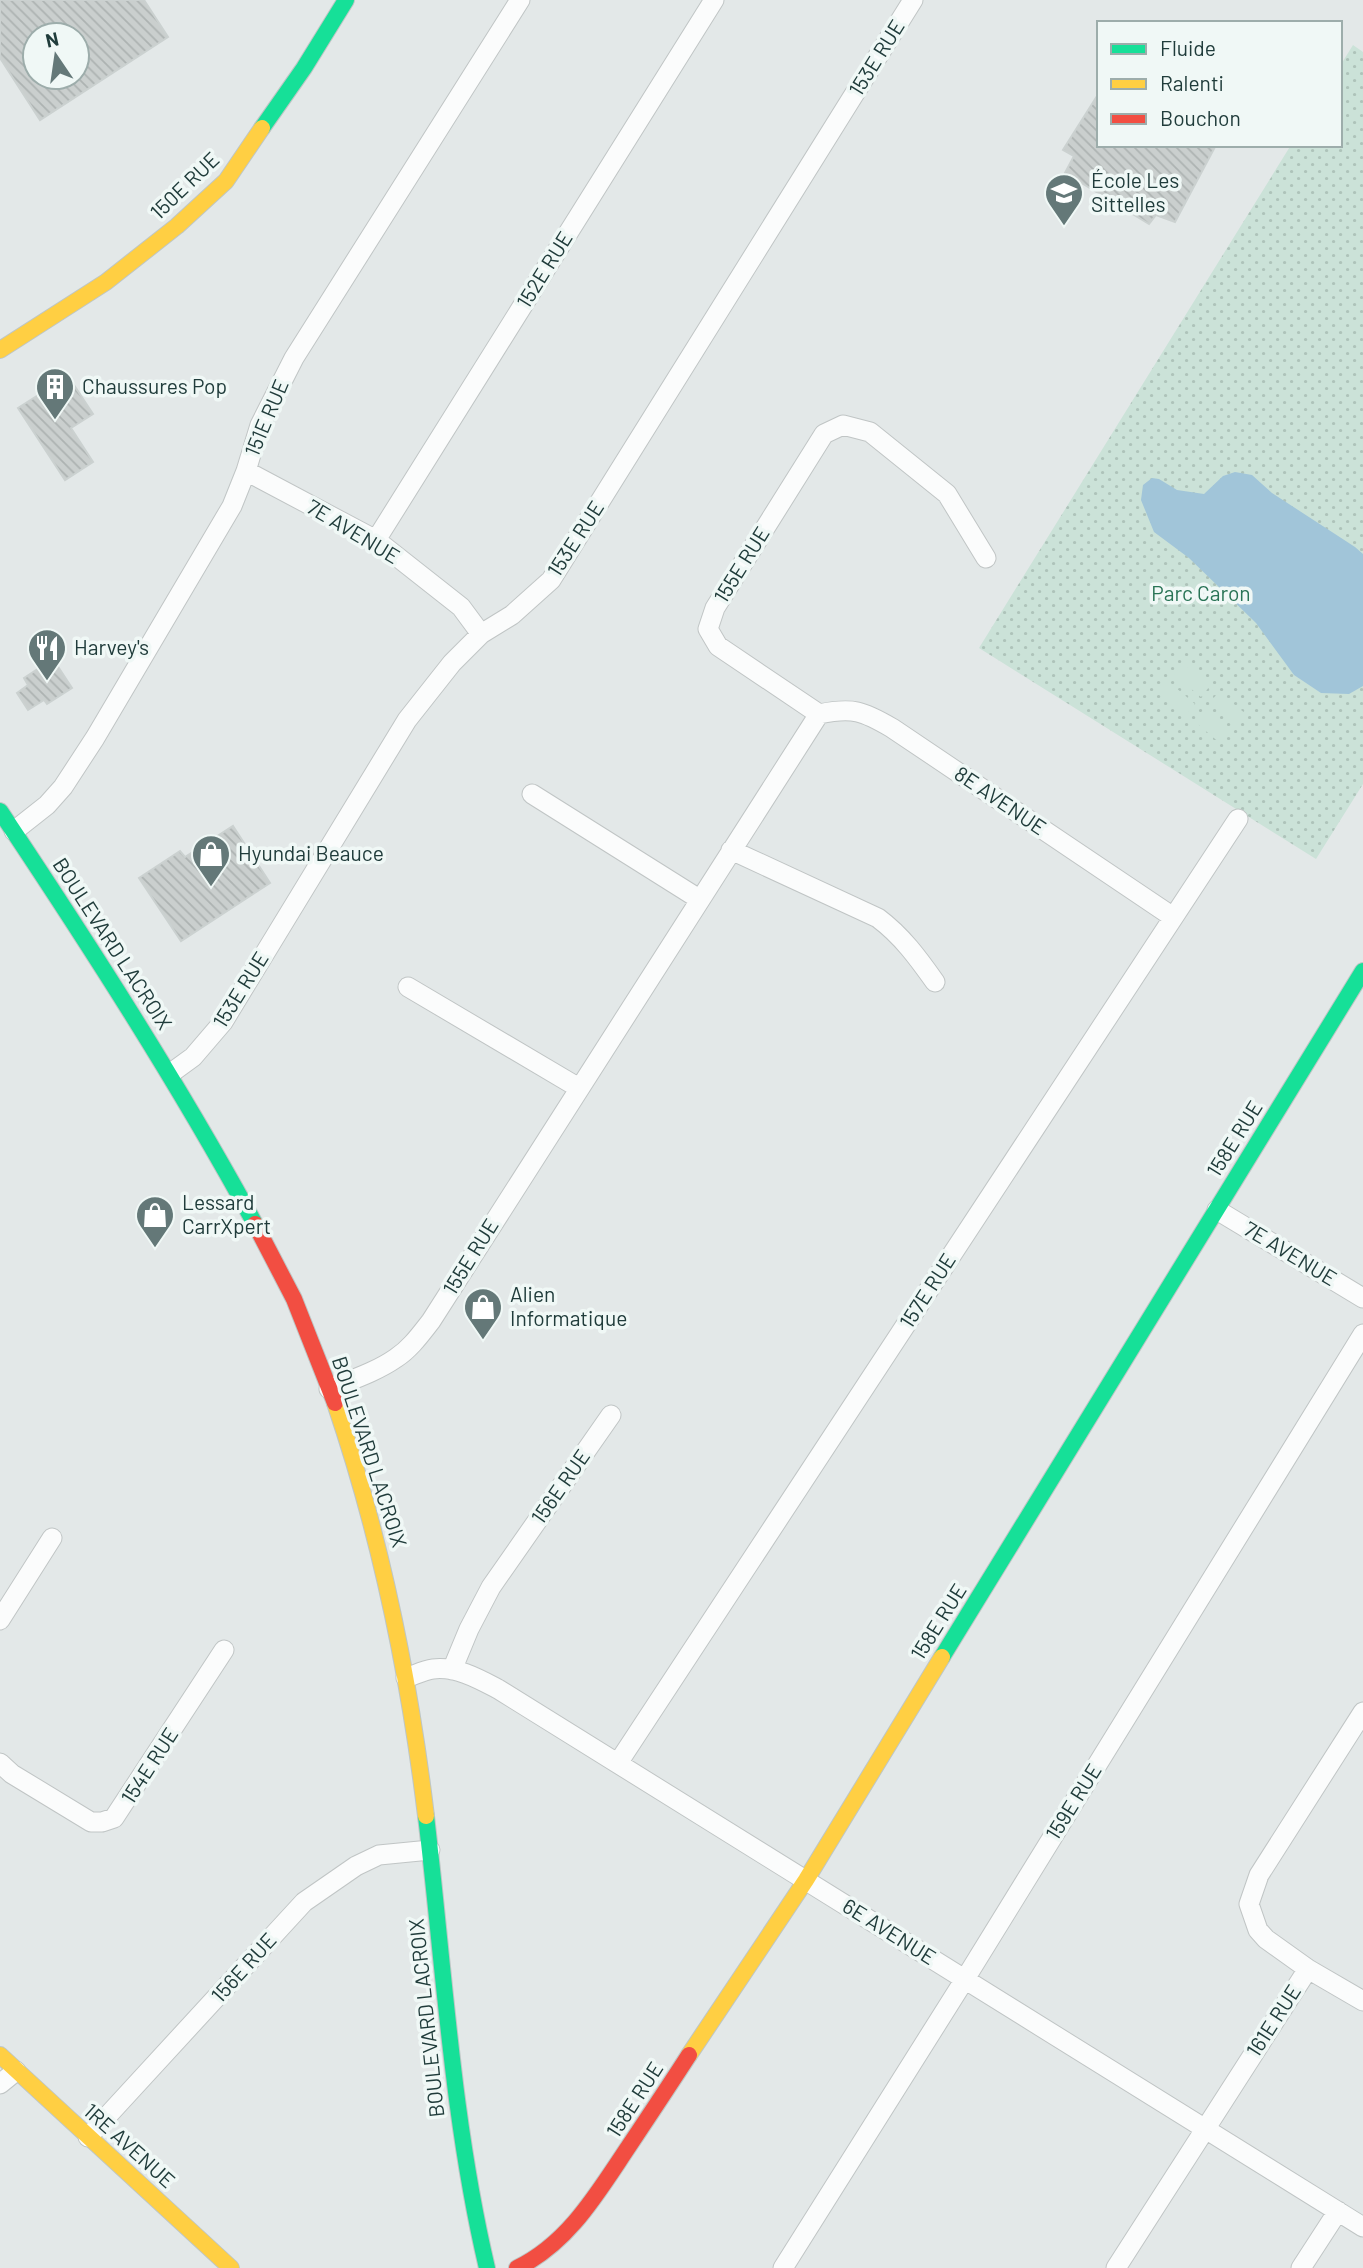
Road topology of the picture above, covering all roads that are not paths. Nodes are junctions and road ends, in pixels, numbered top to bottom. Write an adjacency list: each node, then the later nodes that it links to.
1 (346, 0): 5 (street, 150E RUE)
2 (520, 0): 6 (street, 151E RUE)
3 (713, 0): 7 (street, 152E RUE)
4 (913, 0): 9 (street, 153E RUE)
5 (0, 350)
6 (246, 471): 7 (street, 7E AVENUE); 14 (street, 151E RUE)
7 (376, 540): 9 (street, 7E AVENUE)
8 (986, 558): 10 (street, 155E RUE)
9 (481, 634): 21 (street, 153E RUE)
10 (819, 714): 15 (street, 155E RUE); 17 (street, 8E AVENUE)
11 (532, 794): 16 (street)
12 (0, 811): 14 (street, BOULEVARD LACROIX)
13 (1238, 820): 17 (street, 157E RUE)
14 (14, 831): 21 (street, BOULEVARD LACROIX)
15 (731, 850): 16 (street, 155E RUE); 19 (street)
16 (699, 899): 22 (street, 155E RUE)
17 (1174, 917): 34 (street, 157E RUE)
18 (1363, 971): 23 (street, 158E RUE)
19 (935, 982)
20 (408, 987): 22 (street)
21 (171, 1073): 26 (street, BOULEVARD LACROIX)
22 (579, 1088): 26 (street, 155E RUE)
23 (1217, 1210): 24 (street, 7E AVENUE); 37 (street, 158E RUE)
24 (1363, 1298)
25 (1363, 1334): 39 (street, 159E RUE)
26 (329, 1389): 32 (street, BOULEVARD LACROIX)
27 (611, 1415): 31 (street, 156E RUE)
28 (52, 1538): 29 (street)
29 (0, 1620)
30 (224, 1650): 35 (street, 154E RUE)
31 (452, 1670): 32 (street, 6E AVENUE); 34 (street, 6E AVENUE)
32 (406, 1678): 36 (street, BOULEVARD LACROIX)
33 (1363, 1712): 38 (street, 161E RUE)
34 (618, 1763): 37 (street, 6E AVENUE)
35 (4, 1774)
36 (430, 1850): 45 (street, 156E RUE); 49 (street, BOULEVARD LACROIX)
37 (806, 1880): 39 (street, 6E AVENUE); 50 (street, 158E RUE)
38 (1308, 1969): 40 (street); 44 (street, 161E RUE)
39 (965, 1979): 44 (street, 6E AVENUE); 51 (street, 159E RUE)
40 (1363, 2001)
41 (0, 2055): 42 (street, 1RE AVENUE)
42 (16, 2071): 43 (street); 45 (street, 1RE AVENUE)
43 (0, 2084)
44 (1205, 2129): 46 (street, 6E AVENUE); 52 (street, 161E RUE)
45 (88, 2137): 48 (street, 1RE AVENUE)
46 (1338, 2211): 47 (street, 6E AVENUE); 53 (street)
47 (1363, 2227)
48 (231, 2268)
49 (488, 2268)
50 (517, 2268)
51 (783, 2268)
52 (1116, 2268)
53 (1301, 2268)

